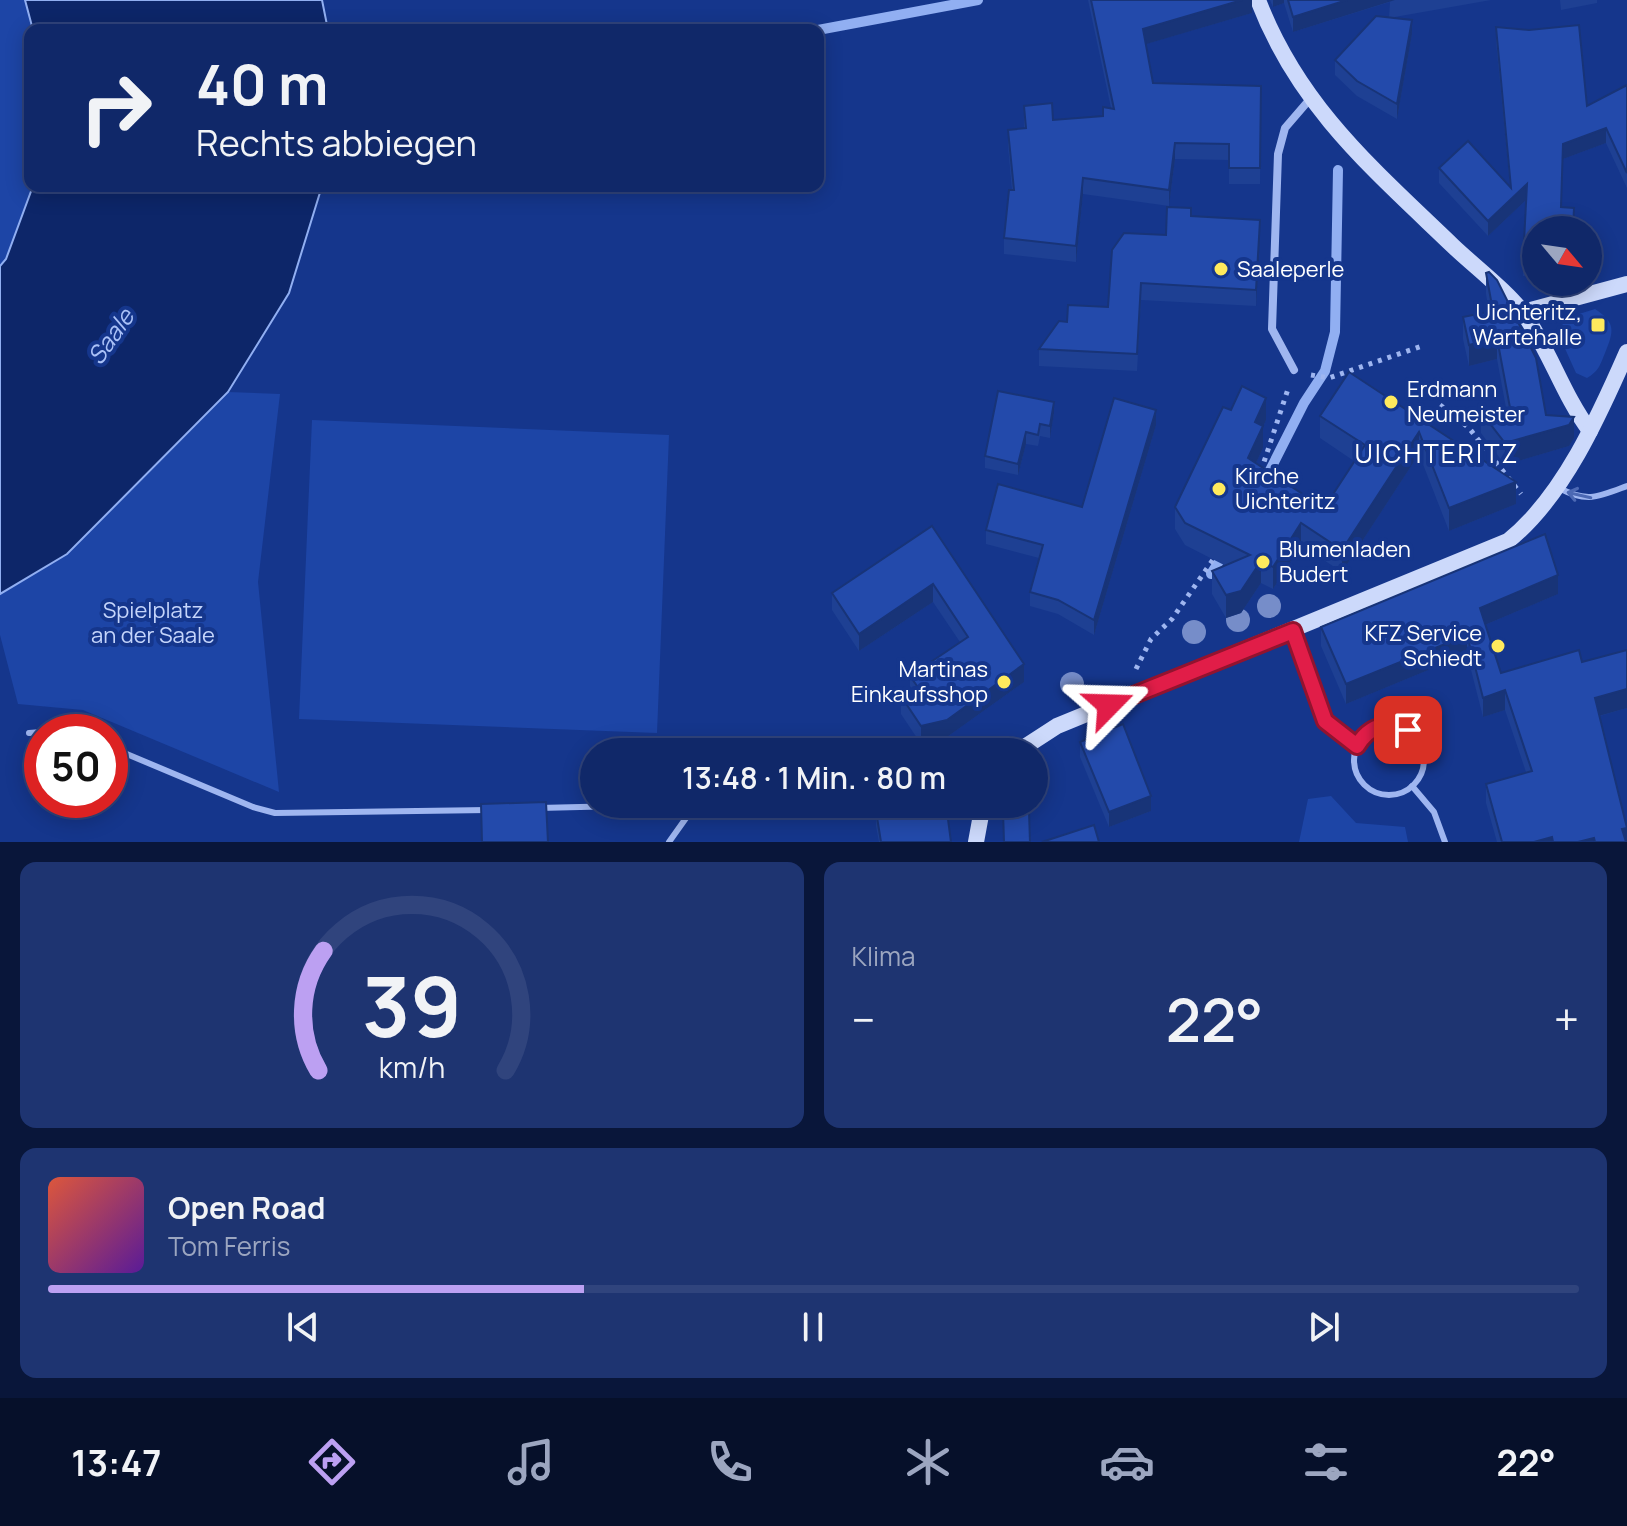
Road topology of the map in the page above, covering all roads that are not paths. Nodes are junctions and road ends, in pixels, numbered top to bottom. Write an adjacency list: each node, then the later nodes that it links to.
1 (1258, 0): 2 (main road)
2 (1310, 99): 4 (main road); 6 (street)
3 (1627, 284): 4 (main road)
4 (1523, 312): 7 (main road)
5 (1627, 352): 7 (main road)
6 (1294, 370)
7 (1590, 431): 9 (main road)
8 (1627, 486): 9 (lane, one-way to 9)
9 (1556, 487): 10 (main road)
10 (1293, 631): 11 (main road); 12 (lane)
11 (1039, 738)
12 (1357, 746): 14 (lane); 14 (lane)
13 (128, 755): 16 (lane)
14 (1412, 786): 22 (lane)
15 (580, 807): 17 (lane)
16 (494, 809)
17 (525, 809)
18 (686, 818): 20 (lane)
19 (980, 818): 21 (main road)
20 (669, 842)
21 (976, 842)
22 (1445, 842)

